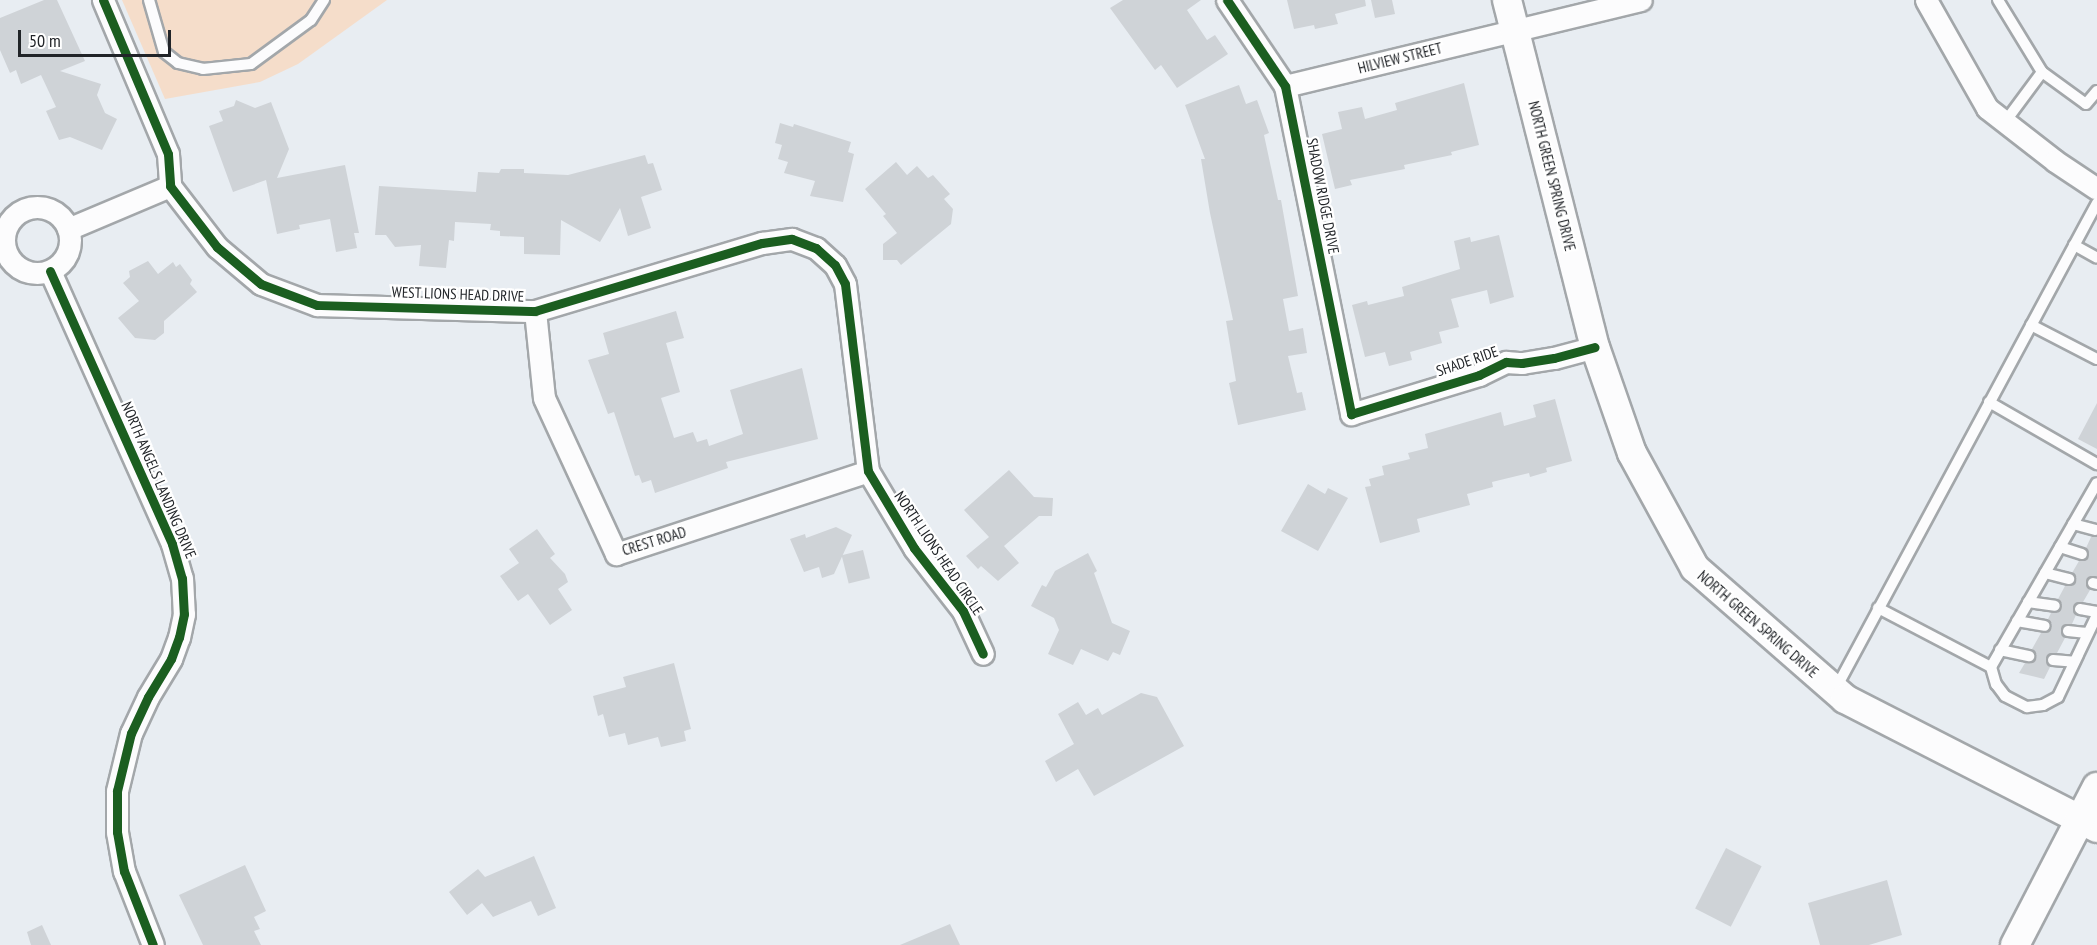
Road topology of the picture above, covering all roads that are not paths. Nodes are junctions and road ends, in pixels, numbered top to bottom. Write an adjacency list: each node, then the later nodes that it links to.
1 (103, 0): 14 (street)
2 (149, 0): 3 (lane)
3 (324, 0)
4 (1227, 0): 11 (street, SHADOW RIDGE DRIVE)
5 (1507, 0): 9 (main road, NORTH GREEN SPRING DRIVE)
6 (1641, 0): 9 (street, HILVIEW STREET)
7 (1926, 0): 13 (street)
8 (1998, 0): 10 (lane)
9 (1515, 31): 11 (street, HILVIEW STREET); 25 (main road, NORTH GREEN SPRING DRIVE)
10 (2042, 72): 12 (lane); 13 (lane)
11 (1285, 86): 28 (street, SHADOW RIDGE DRIVE)
12 (2097, 91)
13 (2005, 122): 15 (street)
14 (170, 186): 18 (street); 23 (street, WEST LIONS HEAD DRIVE)
15 (2097, 189)
16 (2097, 203): 19 (lane)
17 (5, 224): 18 (street); 21 (street)
18 (68, 229): 22 (street)
19 (2074, 245): 20 (lane); 24 (lane)
20 (2097, 258)
21 (6, 261): 22 (street)
22 (50, 271): 56 (street, NORTH ANGELS LANDING DRIVE)
23 (536, 311): 30 (street, CREST ROAD); 30 (street, WEST LIONS HEAD DRIVE)
24 (2031, 326): 26 (lane); 27 (lane)
25 (1595, 347): 28 (street, SHADE RIDE); 53 (main road, NORTH GREEN SPRING DRIVE)
26 (2097, 359)
27 (1989, 402): 29 (lane); 40 (lane)
28 (1351, 414)
29 (2097, 464)
30 (868, 471): 48 (street, NORTH LIONS HEAD CIRCLE)
31 (2097, 483): 32 (lane)
32 (2073, 524): 33 (lane); 34 (lane)
33 (2095, 530)
34 (2060, 548): 35 (lane); 36 (lane)
35 (2082, 554)
36 (2045, 573): 37 (lane); 38 (lane)
37 (2069, 579)
38 (2028, 602): 39 (lane); 43 (lane)
39 (2055, 606)
40 (1878, 608): 52 (lane); 53 (lane)
41 (2080, 609): 42 (lane)
42 (2097, 614): 46 (lane)
43 (2017, 621): 44 (lane); 47 (lane)
44 (2044, 626)
45 (2068, 631): 46 (lane)
46 (2088, 633): 51 (lane)
47 (2000, 650): 49 (lane); 52 (lane)
48 (983, 654)
49 (2029, 656)
50 (2053, 660): 51 (lane)
51 (2074, 662): 52 (lane)
52 (1991, 667)
53 (1834, 690): 55 (main road, NORTH GREEN SPRING DRIVE)
54 (2097, 787): 55 (main road)
55 (2089, 824): 57 (main road)
56 (153, 945)
57 (2015, 945)

